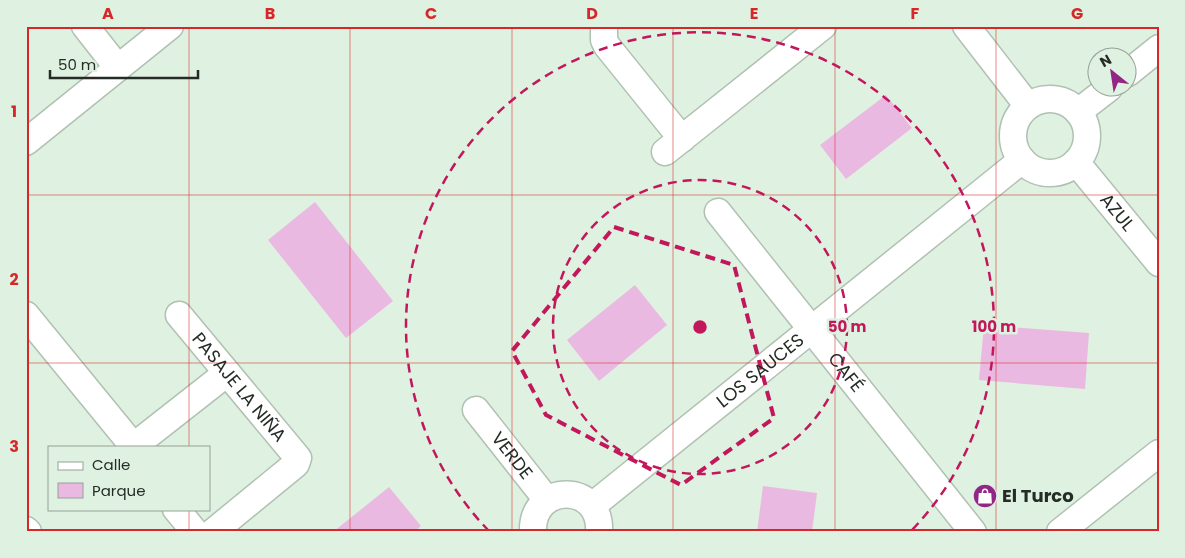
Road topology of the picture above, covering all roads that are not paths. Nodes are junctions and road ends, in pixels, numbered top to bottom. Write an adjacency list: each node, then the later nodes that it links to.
1 (85, 26): 8 (street)
2 (170, 26): 8 (street)
3 (823, 26): 5 (street)
4 (966, 26): 10 (street)
5 (605, 27)
6 (1159, 48): 7 (street)
7 (1138, 65)
8 (118, 68): 12 (street)
9 (1096, 98): 11 (street)
10 (1028, 106): 11 (street); 13 (street)
11 (1078, 112): 14 (street)
12 (26, 142)
13 (1022, 160): 14 (street); 19 (street, LOS SAUCES)
14 (1076, 162): 16 (street, AZUL)
15 (718, 212): 19 (street, CAFÉ)
16 (1159, 264)
17 (179, 314): 20 (street, PASAJE LA NIÑA)
18 (26, 315): 22 (street)
19 (811, 328): 25 (street, LOS SAUCES); 32 (street, CAFÉ)
20 (227, 372): 22 (street); 29 (street, PASAJE LA NIÑA)
21 (476, 410): 24 (street, VERDE)
22 (134, 446)
23 (1159, 453): 27 (street)
24 (547, 500): 25 (street); 30 (street)
25 (592, 506): 31 (street)
26 (177, 510): 28 (street)
27 (1073, 528)
28 (195, 532)
29 (213, 532)
30 (533, 532)
31 (599, 532)
32 (973, 532)

